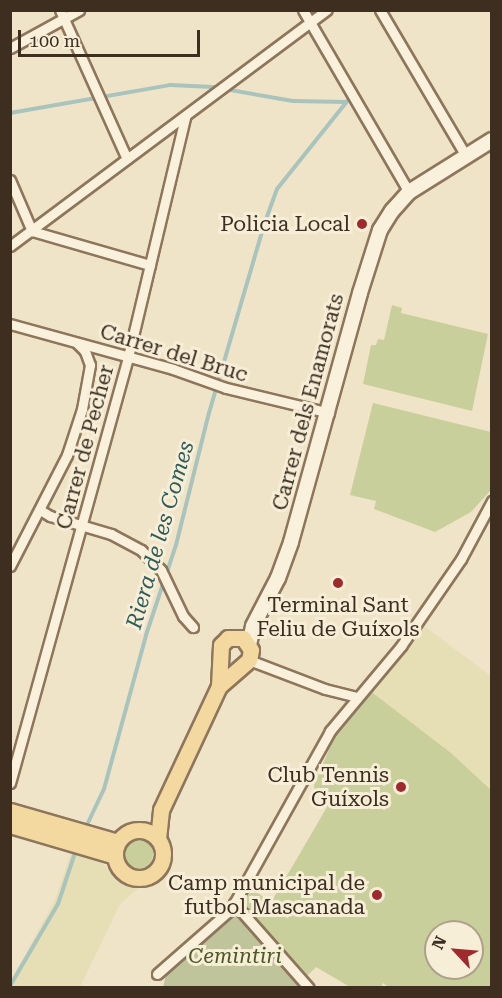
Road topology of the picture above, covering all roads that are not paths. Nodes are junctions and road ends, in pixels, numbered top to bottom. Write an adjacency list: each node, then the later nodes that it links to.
1 (79, 10): 5 (street)
2 (303, 10): 6 (street)
3 (327, 10): 6 (street)
4 (380, 10): 10 (street)
5 (62, 15): 7 (street); 11 (street)
6 (310, 22): 8 (street); 13 (street)
7 (10, 48)
8 (185, 117): 11 (street); 16 (street, Carrer de Pecher)
9 (492, 140): 10 (main road, Carrer dels Enamorats)
10 (466, 156): 13 (main road, Carrer dels Enamorats)
11 (127, 159): 14 (street)
12 (10, 180): 14 (street)
13 (410, 192): 20 (main road, Carrer dels Enamorats)
14 (32, 231): 15 (street); 16 (street)
15 (10, 246)
16 (150, 265): 19 (street, Carrer de Pecher)
17 (10, 324): 18 (street, Carrer del Bruc)
18 (77, 343): 19 (street, Carrer del Bruc); 22 (street)
19 (128, 357): 20 (street, Carrer del Bruc); 23 (street, Carrer de Pecher)
20 (328, 413): 26 (main road, Carrer dels Enamorats)
21 (492, 501): 29 (street)
22 (40, 510): 23 (street); 24 (street)
23 (82, 526): 25 (street); 30 (street, Carrer de Pecher)
24 (10, 566)
25 (193, 627)
26 (243, 652): 27 (main road); 27 (main road); 28 (main road); 29 (street)
27 (221, 660): 28 (main road)
28 (219, 686): 31 (main road)
29 (356, 697): 38 (street)
30 (10, 783)
31 (161, 810): 34 (main road); 36 (main road)
32 (10, 811): 35 (main road)
33 (11, 826): 35 (main road)
34 (137, 830): 36 (main road); 37 (main road)
35 (67, 835): 37 (main road)
36 (158, 839): 37 (main road)
37 (117, 849)
38 (234, 903): 39 (street); 40 (street)
39 (157, 975)
40 (309, 987)

